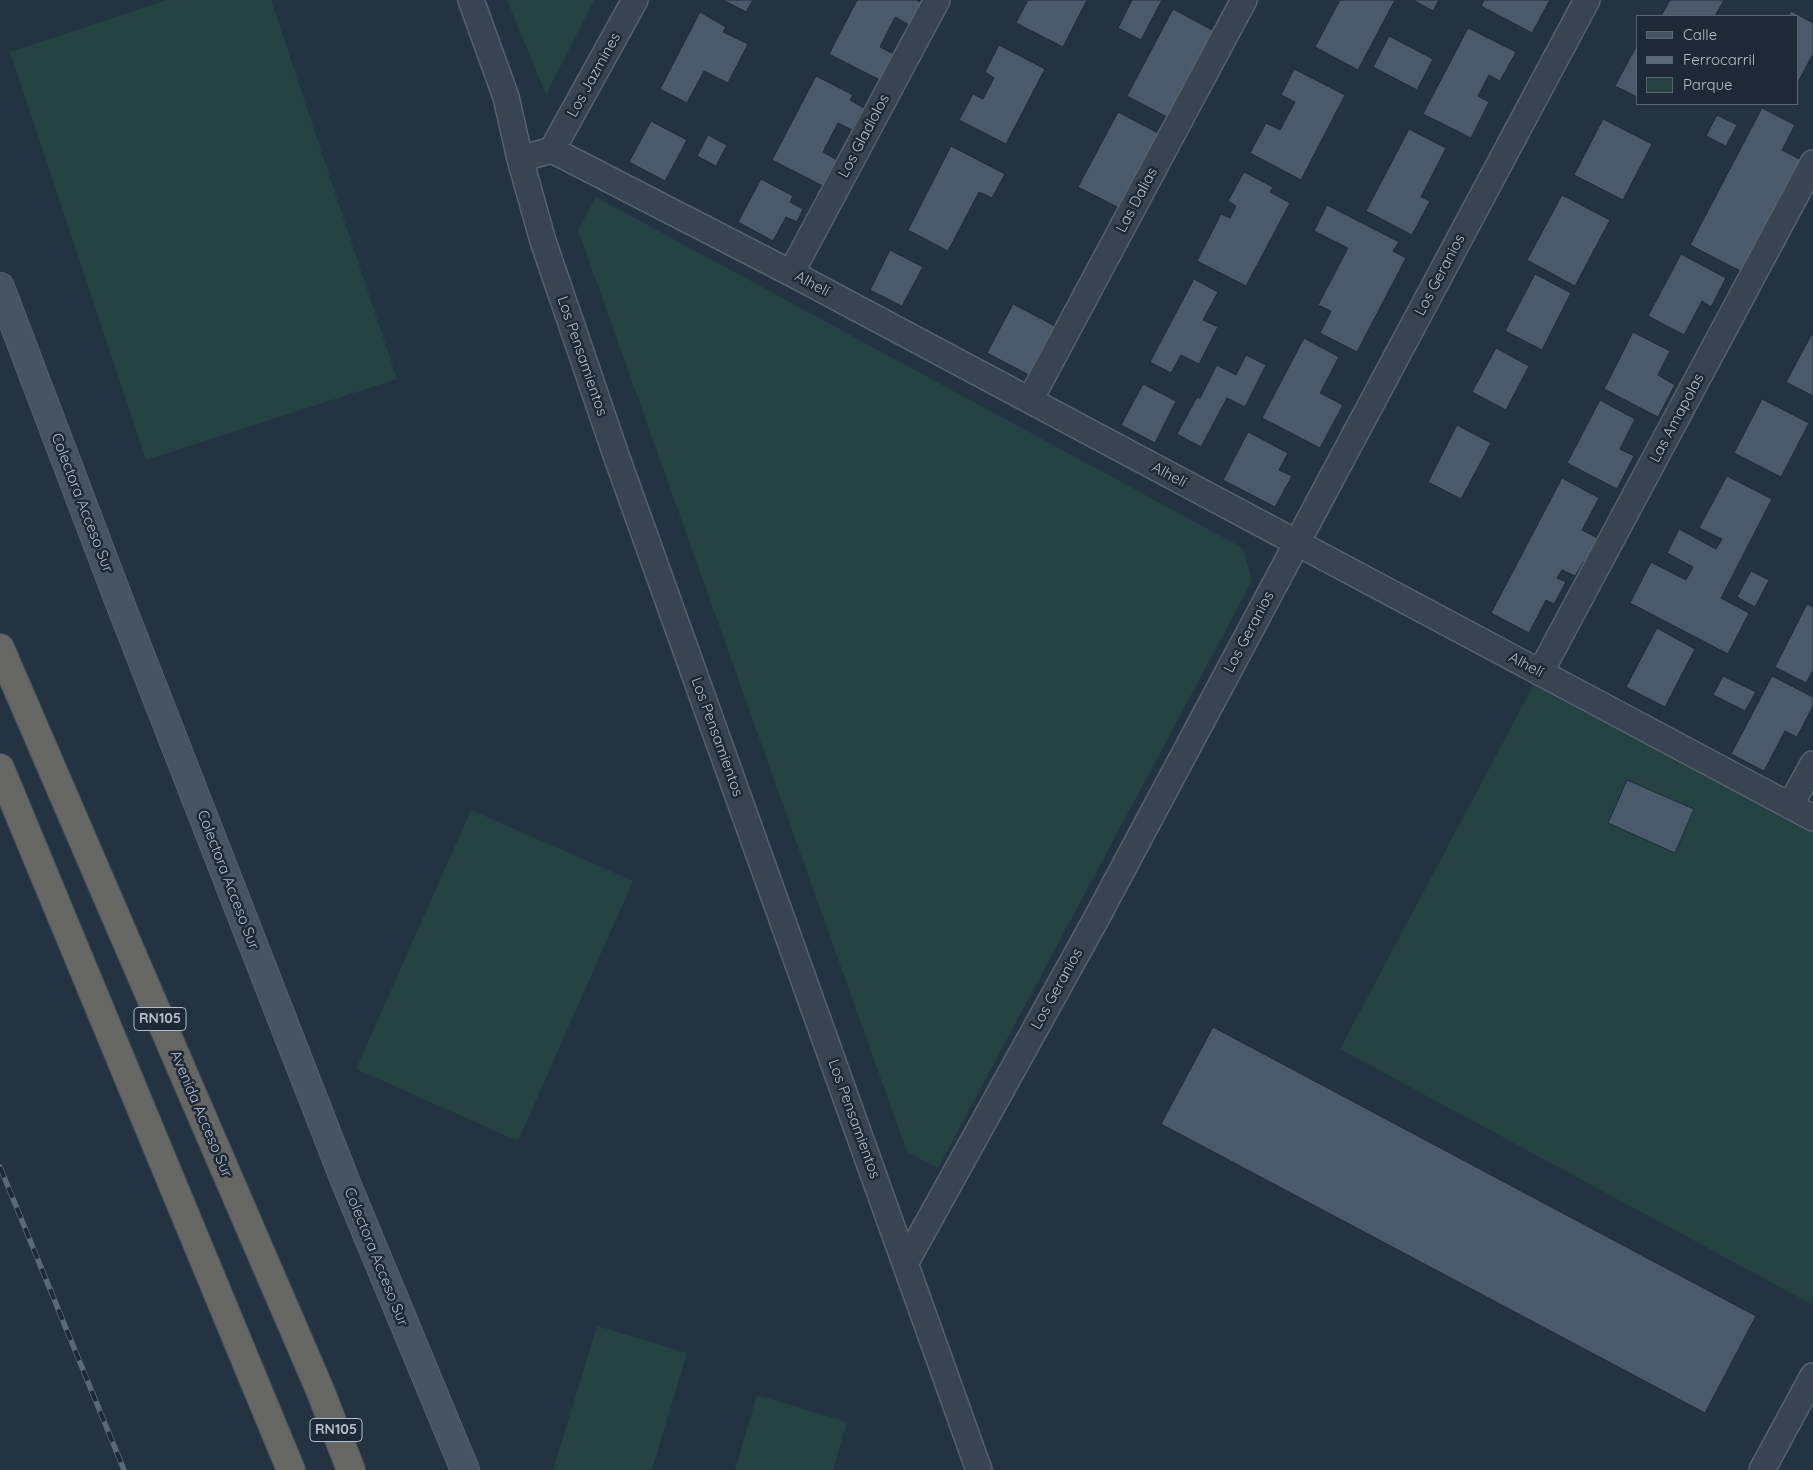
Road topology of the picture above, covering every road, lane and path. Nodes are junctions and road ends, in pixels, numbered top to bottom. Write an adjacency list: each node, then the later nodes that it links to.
1 (471, 0): 7 (street, Los Pensamientos)
2 (635, 0): 6 (street, Los Jazmines)
3 (937, 0): 9 (street, Los Gladiolos)
4 (1244, 0): 11 (street, Las Dalias)
5 (1587, 0): 12 (street, Los Geranios)
6 (552, 150): 7 (street); 9 (street, Alhelí)
7 (520, 159): 19 (street, Los Pensamientos)
8 (1813, 163): 14 (street, Las Amapolas)
9 (791, 273): 11 (street, Alhelí)
10 (0, 287): 23 (main road, Colectora Acceso Sur)
11 (1030, 400): 12 (street, Alhelí)
12 (1297, 543): 14 (street, Alhelí); 19 (street, Los Geranios)
13 (0, 648): 22 (highway, Avenida Acceso Sur / RN105)
14 (1540, 673): 17 (street, Alhelí)
15 (1813, 764): 17 (street)
16 (0, 768): 21 (highway)
17 (1790, 806): 18 (street, Alhelí)
18 (1813, 818)
19 (906, 1262): 24 (street, Los Pensamientos)
20 (1813, 1376): 25 (street)
21 (290, 1470)
22 (351, 1470)
23 (465, 1470)
24 (980, 1470)
25 (1762, 1470)

